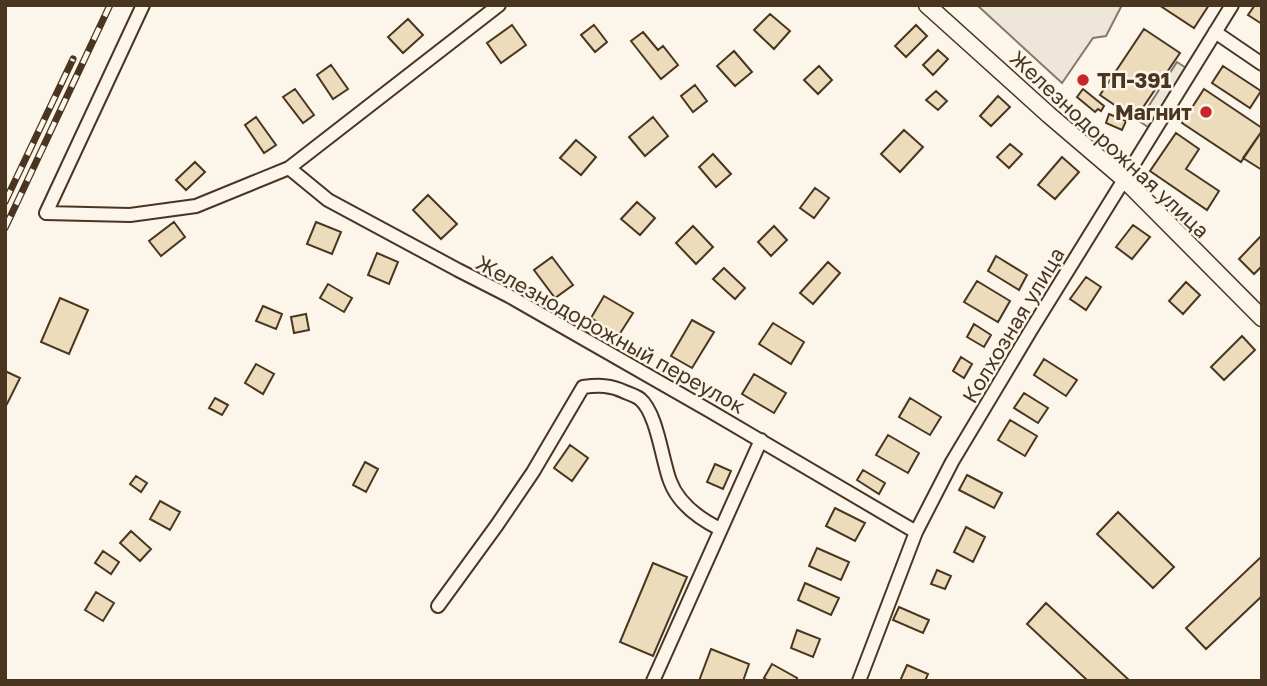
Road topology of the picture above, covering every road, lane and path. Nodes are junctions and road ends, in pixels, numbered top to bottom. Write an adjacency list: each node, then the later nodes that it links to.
1 (143, 5): 7 (street)
2 (499, 5): 7 (street)
3 (928, 5): 8 (street, Железнодорожная улица)
4 (1232, 5): 5 (street, Колхозная улица)
5 (1215, 32): 6 (street); 8 (street, Колхозная улица)
6 (1262, 64)
7 (289, 168): 10 (street, Железнодорожный переулок)
8 (1124, 179): 9 (street, Железнодорожная улица); 14 (street, Колхозная улица)
9 (1262, 318)
10 (652, 377): 11 (street); 12 (street, Железнодорожный переулок)
11 (639, 399): 13 (street); 15 (street)
12 (761, 440): 13 (street); 14 (street, Железнодорожный переулок)
13 (720, 529): 16 (street)
14 (916, 532): 17 (street, Колхозная улица)
15 (438, 606)
16 (653, 681)
17 (859, 681)

